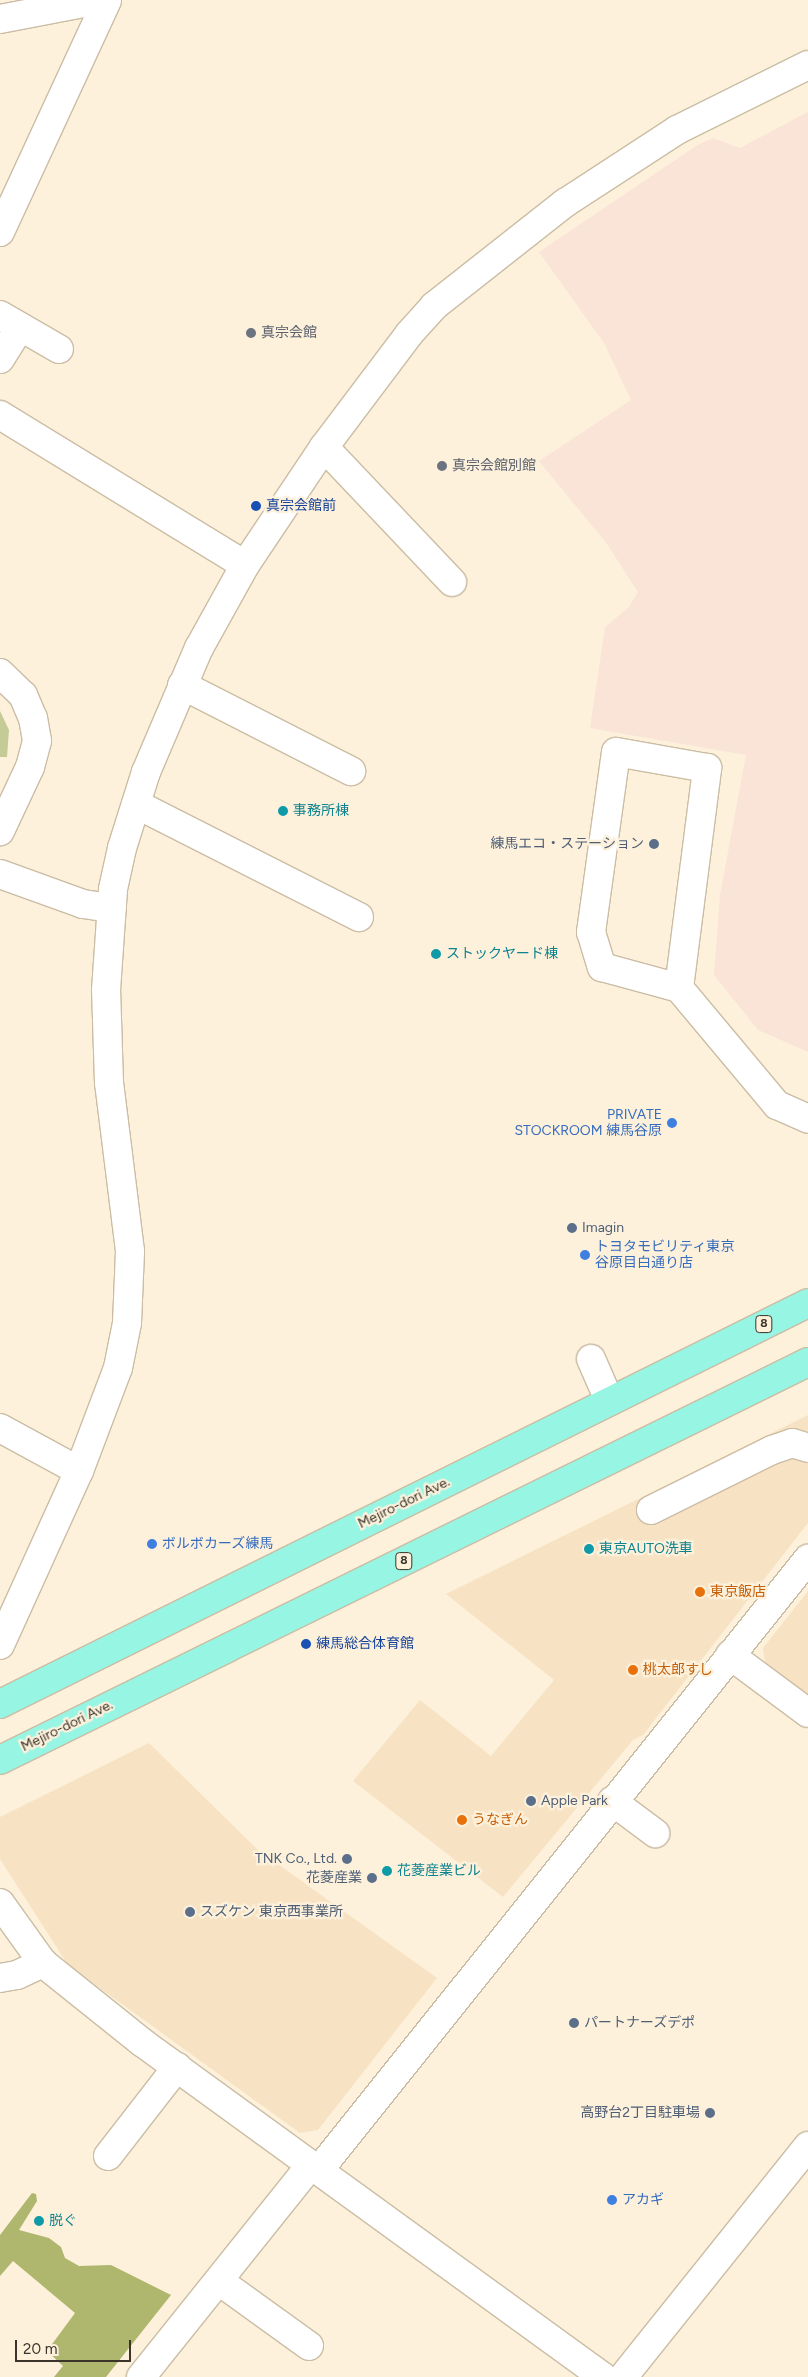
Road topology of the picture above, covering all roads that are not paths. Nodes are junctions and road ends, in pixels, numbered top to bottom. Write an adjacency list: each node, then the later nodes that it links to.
1 (100, 0): 3 (street)
2 (106, 0): 5 (street)
3 (0, 19)
4 (808, 65): 10 (street)
5 (0, 232)
6 (10, 320): 7 (street); 8 (street)
7 (59, 349)
8 (0, 359)
9 (0, 415): 11 (street)
10 (324, 448): 11 (street); 12 (street)
11 (245, 565): 14 (street)
12 (452, 582)
13 (0, 673): 17 (street)
14 (182, 685): 15 (street); 16 (street)
15 (351, 771)
16 (136, 804): 19 (street); 20 (street)
17 (3, 817)
18 (0, 874): 19 (street)
19 (112, 908): 29 (street)
20 (359, 917)
21 (679, 988): 21 (street); 22 (street)
22 (808, 1119)
23 (808, 1303): 26 (main road, Mejiro-dori Ave. / 8)
24 (591, 1359): 26 (street)
25 (808, 1362): 36 (main road, Mejiro-dori Ave. / 8)
26 (609, 1400): 34 (main road, Mejiro-dori Ave. / 8)
27 (0, 1428): 29 (street)
28 (808, 1448): 30 (street)
29 (79, 1472): 32 (street)
30 (651, 1510)
31 (808, 1559): 33 (street)
32 (0, 1645)
33 (730, 1655): 35 (street); 37 (street)
34 (0, 1704)
35 (808, 1713)
36 (0, 1760)
37 (612, 1800): 38 (street); 45 (street)
38 (655, 1833)
39 (0, 1903): 40 (street)
40 (43, 1963): 41 (street); 42 (street)
41 (0, 1978)
42 (177, 2067): 44 (street); 45 (street)
43 (808, 2146): 50 (street)
44 (108, 2156)
45 (315, 2167): 46 (street); 49 (street)
46 (219, 2281): 47 (street); 48 (street)
47 (309, 2346)
48 (141, 2377)
49 (603, 2377)
50 (623, 2377)

